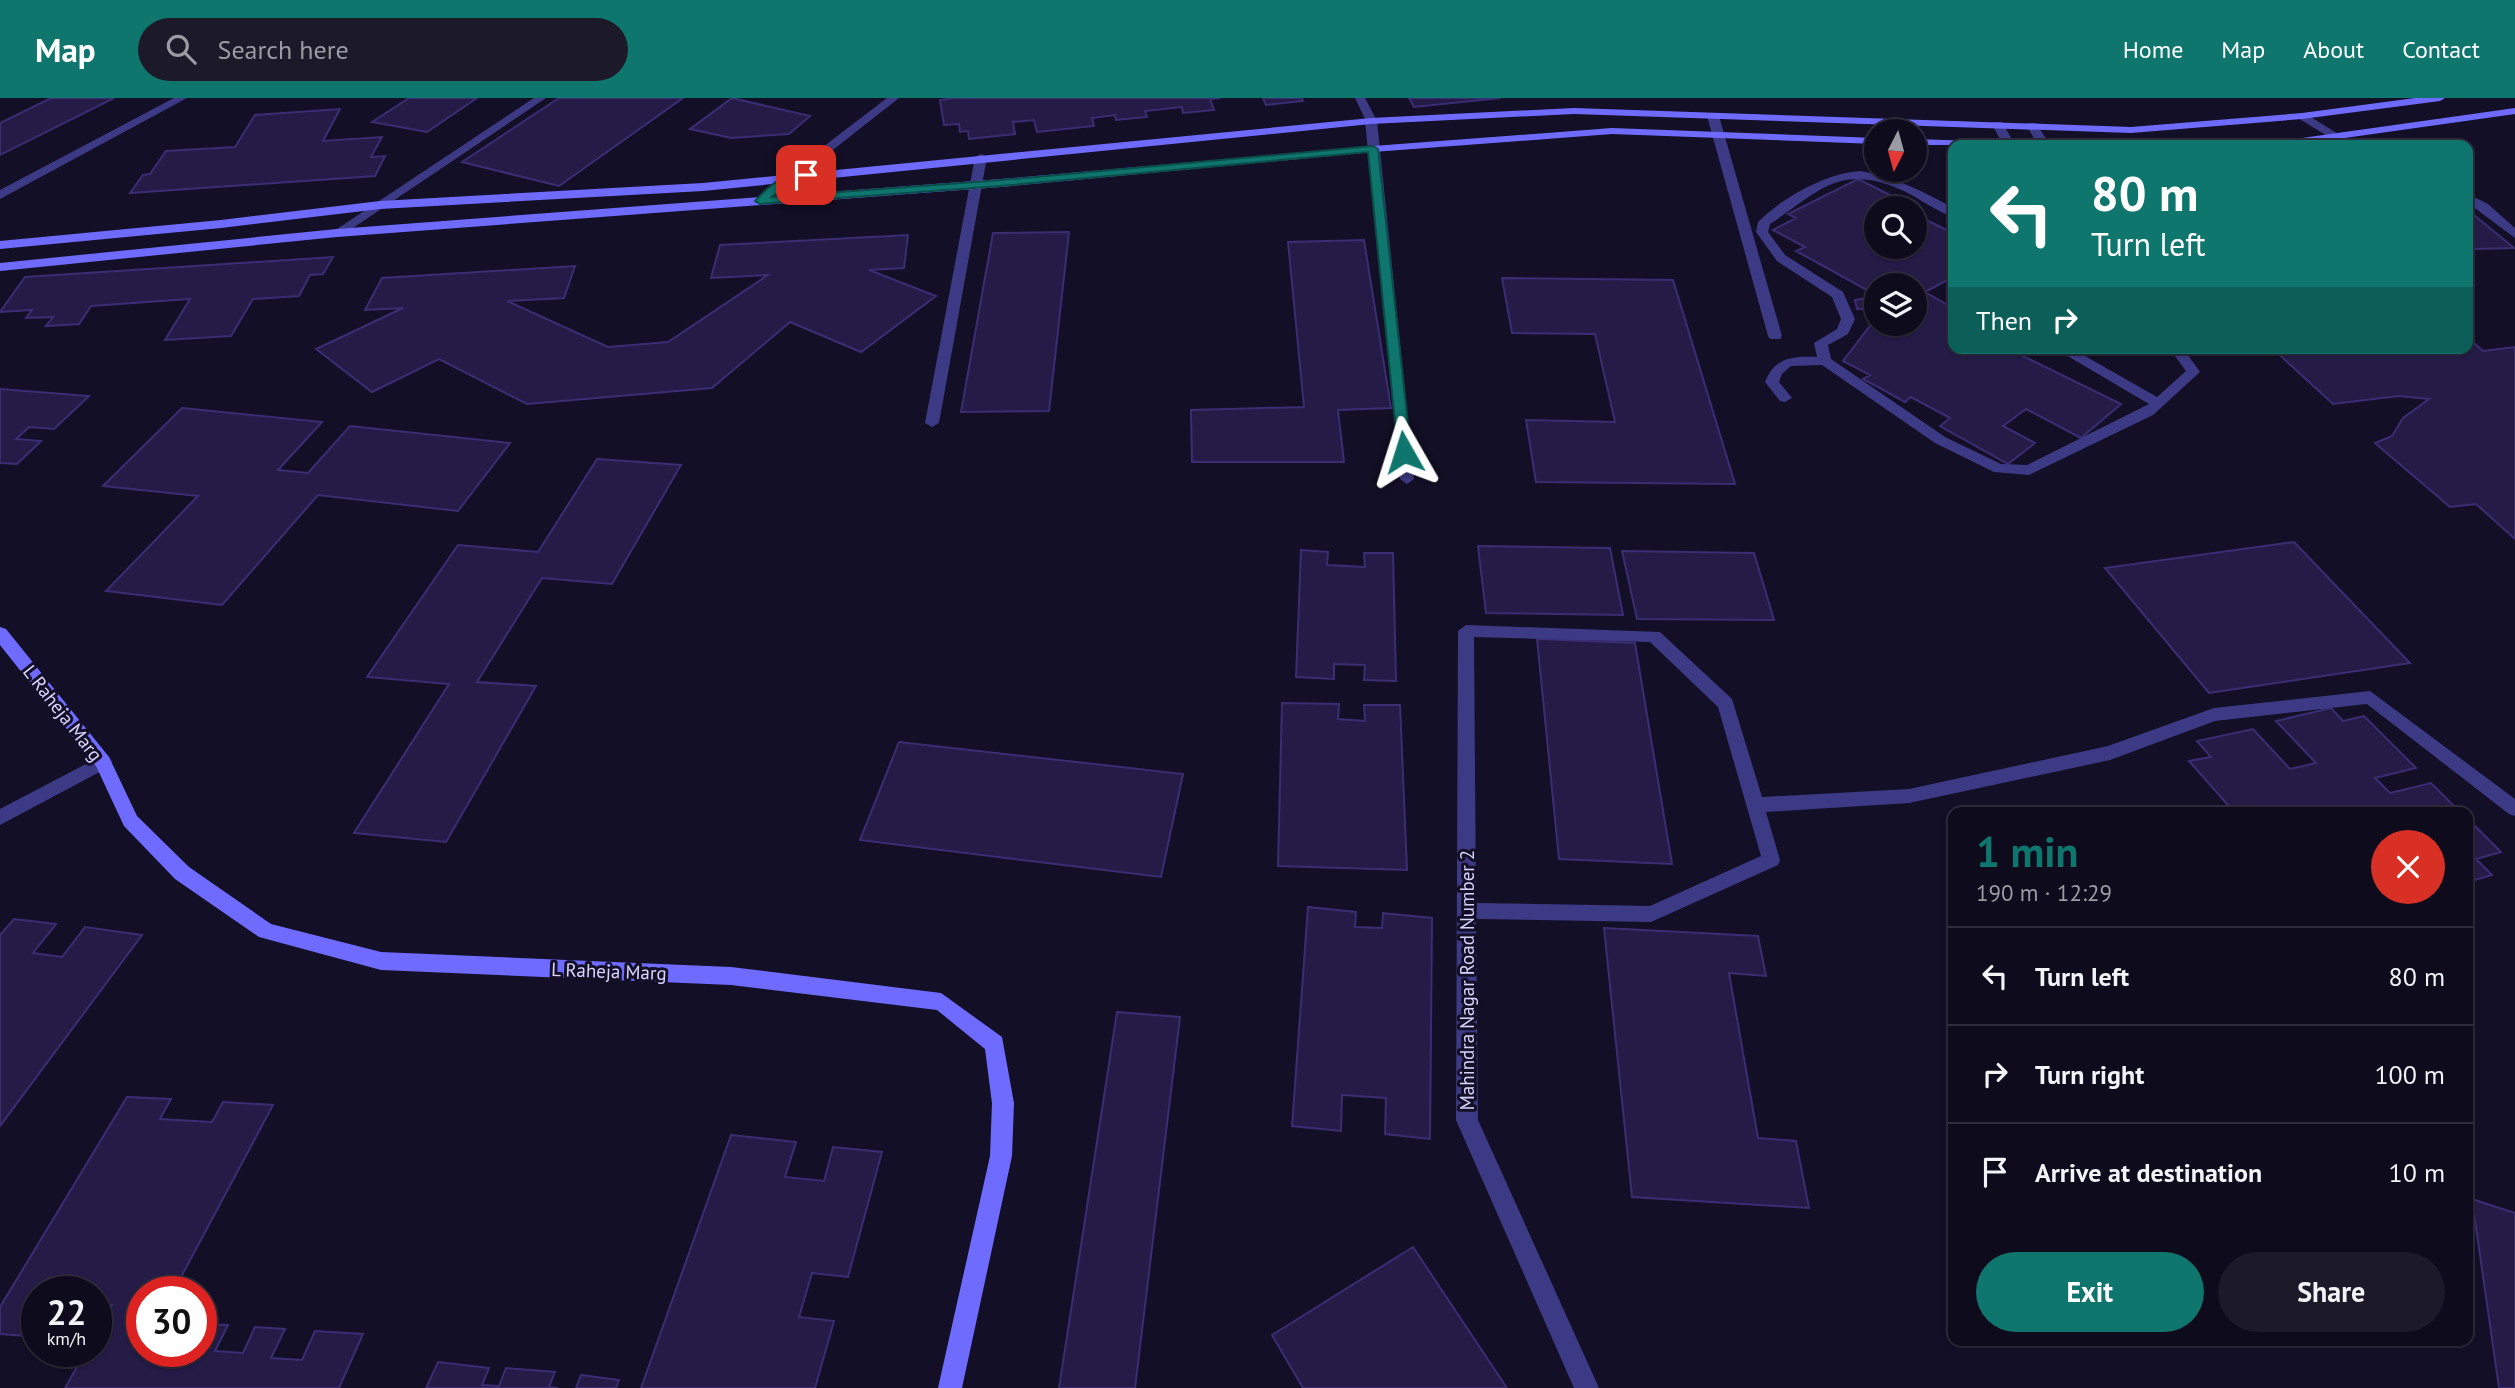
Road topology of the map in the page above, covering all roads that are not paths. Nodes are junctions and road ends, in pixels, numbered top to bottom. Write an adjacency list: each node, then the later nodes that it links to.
1 (182, 98): 26 (street)
2 (541, 98): 29 (street)
3 (894, 98): 24 (street)
4 (1360, 98): 10 (street)
5 (2439, 98): 8 (street); 9 (street)
6 (2515, 111): 9 (street)
7 (1713, 116): 10 (street); 11 (street); 13 (street)
8 (2302, 116): 12 (street); 14 (street)
9 (2473, 117): 14 (street)
10 (1371, 121): 22 (street); 23 (street)
11 (1998, 124): 12 (street); 15 (street)
12 (2032, 125): 16 (street)
13 (1719, 136): 19 (street); 22 (street); 35 (street)
14 (2333, 136): 17 (street); 18 (street)
15 (2005, 140)
16 (2041, 140)
17 (2292, 140)
18 (2341, 140)
19 (1864, 141)
20 (1927, 142): 21 (street)
21 (1948, 143)
22 (1373, 149): 25 (street); 42 (street)
23 (981, 158): 24 (street); 25 (street)
24 (791, 177): 27 (street); 29 (street)
25 (978, 185): 27 (street); 41 (street)
26 (0, 195)
27 (760, 201): 31 (street)
28 (2473, 201): 32 (street)
29 (380, 205): 31 (street); 33 (street)
30 (1948, 210): 38 (street)
31 (337, 233): 34 (street)
32 (2515, 234)
33 (0, 245)
34 (0, 267)
35 (1775, 337)
36 (2072, 354): 40 (street)
37 (2180, 354): 40 (street)
38 (1825, 361): 39 (street); 40 (street)
39 (1785, 398)
40 (2158, 403)
41 (932, 423)
42 (1407, 480)
43 (0, 634): 44 (street, L Raheja Marg)
44 (103, 762): 47 (street); 49 (street, L Raheja Marg)
45 (1754, 805): 46 (street); 48 (street); 48 (street, Mahindra Nagar Road Number 2)
46 (2515, 809)
47 (0, 818)
48 (1467, 911): 50 (street, Mahindra Nagar Road Number 2)
49 (950, 1388)
50 (1587, 1388)

